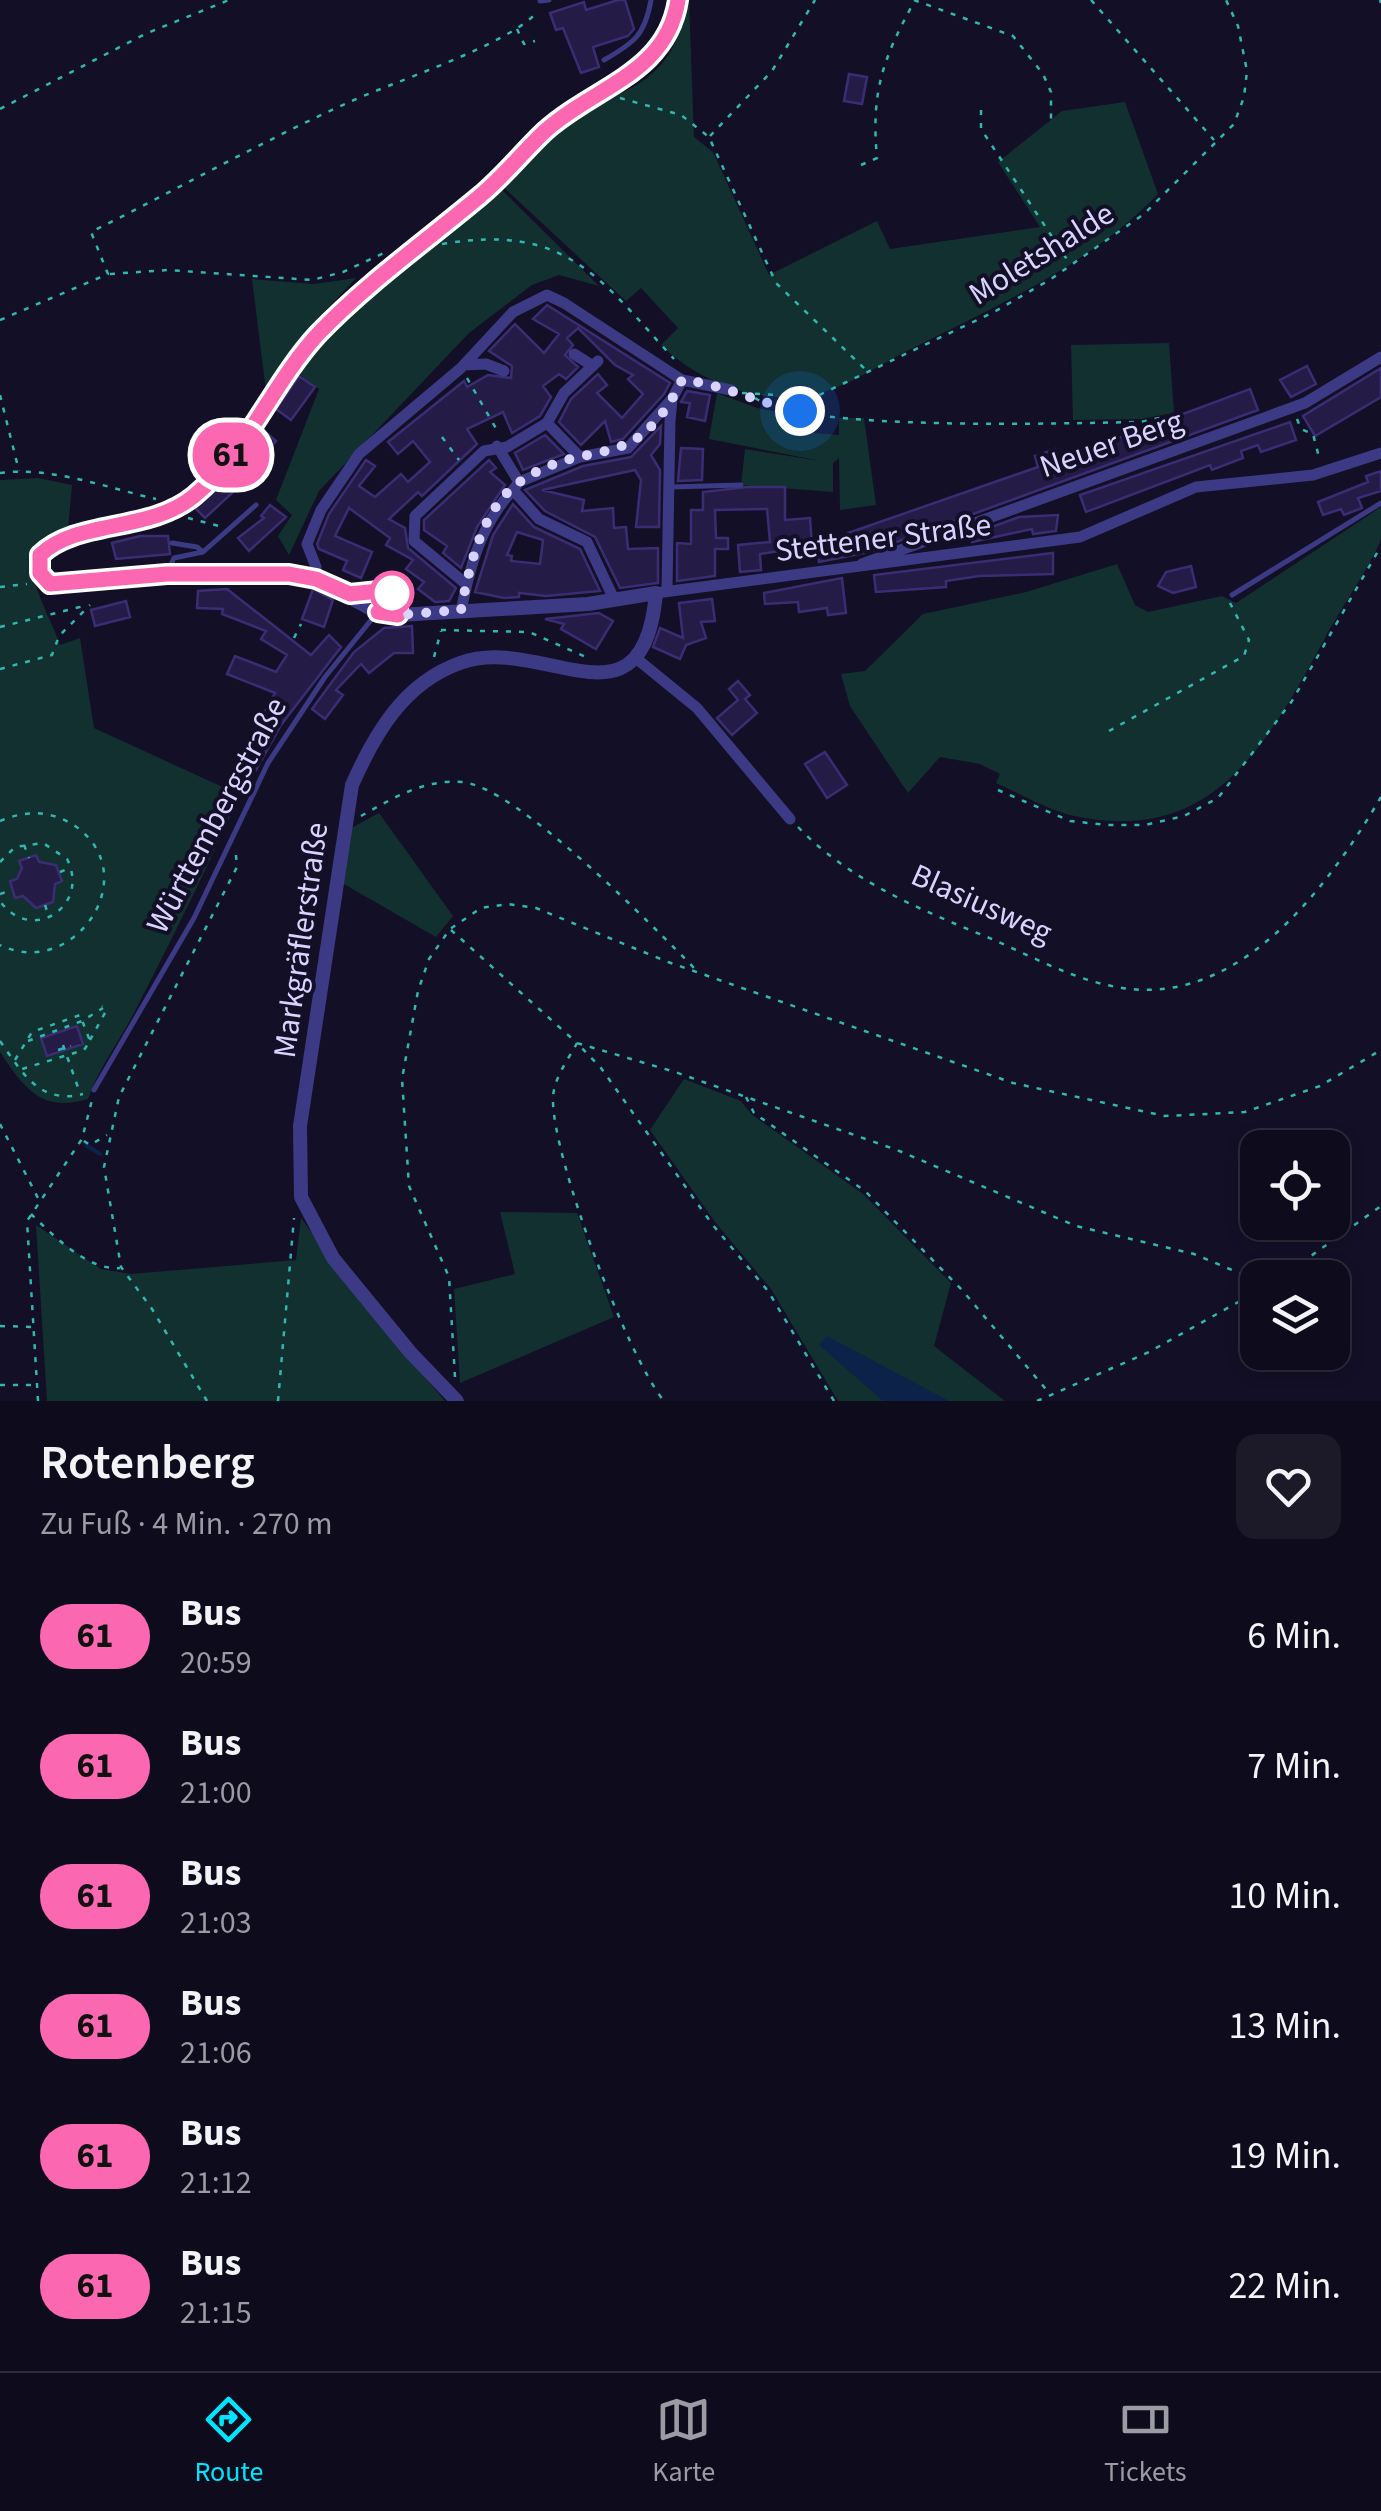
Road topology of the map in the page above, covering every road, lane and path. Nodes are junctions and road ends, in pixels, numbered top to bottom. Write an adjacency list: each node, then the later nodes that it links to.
1 (229, 0): 14 (path)
2 (549, 0): 9 (lane)
3 (650, 0): 12 (lane)
4 (678, 0): 13 (street)
5 (815, 0): 17 (path)
6 (914, 0): 16 (path); 19 (path)
7 (1092, 0): 18 (path)
8 (1226, 0): 18 (path, Moletshalde)
9 (540, 1): 10 (path)
10 (516, 27): 11 (path); 22 (path)
11 (535, 41)
12 (604, 60)
13 (594, 92): 17 (path); 20 (street)
14 (0, 108)
15 (981, 110): 21 (path)
16 (1051, 119)
17 (708, 137): 28 (path)
18 (1216, 142): 21 (path, Moletshalde)
19 (861, 164)
20 (412, 249): 22 (path); 29 (path); 50 (street)
21 (1071, 265): 28 (path, Moletshalde)
22 (108, 274): 23 (path)
23 (0, 320)
24 (574, 354): 35 (street)
25 (1381, 357): 34 (street, Neuer Berg)
26 (463, 367): 27 (street); 29 (street); 38 (path); 57 (street)
27 (504, 370)
28 (869, 373): 32 (path, Moletshalde)
29 (682, 380): 30 (street); 33 (street)
30 (731, 390): 32 (path)
31 (0, 395): 42 (path)
32 (754, 397): 37 (path)
33 (672, 400): 40 (street); 47 (street)
34 (1292, 408): 37 (street, Neuer Berg); 43 (path)
35 (546, 423): 38 (street); 40 (street)
36 (442, 437): 41 (path)
37 (1186, 446): 55 (street, Neuer Berg)
38 (502, 447): 41 (street); 46 (street)
39 (1381, 454): 43 (street, Stettener Straße)
40 (580, 456): 46 (street)
41 (464, 466): 59 (street)
42 (19, 471): 44 (path); 50 (path)
43 (1323, 472): 55 (street, Stettener Straße)
44 (0, 473)
45 (741, 485): 47 (lane)
46 (516, 486): 59 (street); 64 (street)
47 (671, 487): 61 (street)
48 (1381, 502): 63 (lane)
49 (256, 504): 51 (lane)
50 (174, 509): 51 (path); 58 (street)
51 (230, 529): 54 (lane)
52 (172, 543): 54 (lane)
53 (1381, 546): 78 (path)
54 (203, 552): 56 (lane)
55 (853, 568): 61 (street, Stettener Straße)
56 (167, 574): 57 (street); 58 (street)
57 (316, 579): 62 (street)
58 (43, 580): 60 (path)
59 (466, 584): 65 (street)
60 (0, 587)
61 (661, 591): 64 (street, Stettener Straße); 73 (street)
62 (350, 594): 66 (street); 67 (lane)
63 (1232, 596): 77 (path)
64 (614, 599): 65 (street, Stettener Straße)
65 (461, 610): 67 (street, Stettener Straße)
66 (378, 612): 67 (street, Stettener Straße); 83 (lane, Württembergstraße)
67 (398, 615)
68 (301, 624): 70 (path)
69 (0, 628): 74 (path)
70 (294, 638)
71 (434, 655): 72 (path); 75 (path); 76 (path)
72 (424, 656)
73 (638, 659): 75 (street); 80 (street)
74 (0, 669)
75 (610, 672): 76 (street, Markgräflerstraße)
76 (438, 673): 82 (street, Markgräflerstraße)
77 (1109, 731)
78 (998, 790)
79 (1381, 798): 80 (path, Blasiusweg)
80 (790, 819)
81 (0, 821): 96 (path)
82 (344, 824): 97 (path); 116 (street, Markgräflerstraße)
83 (232, 842): 110 (lane, Württembergstraße); 114 (path)
84 (24, 844): 85 (path); 86 (path); 87 (path)
85 (28, 858)
86 (0, 862)
87 (72, 868): 88 (path); 94 (path)
88 (60, 872)
89 (12, 890): 90 (path)
90 (0, 894)
91 (0, 902): 93 (path)
92 (45, 904): 94 (path)
93 (2, 908): 94 (path)
94 (50, 918)
95 (450, 929): 97 (path); 102 (path); 130 (path)
96 (0, 945)
97 (697, 971): 106 (path)
98 (82, 1022): 100 (path); 100 (path); 101 (path); 101 (path)
99 (0, 1041): 108 (path)
100 (28, 1041): 108 (path)
101 (90, 1041): 107 (path)
102 (577, 1043): 112 (path); 133 (path); 134 (path)
103 (70, 1046): 104 (path)
104 (64, 1047): 105 (path); 107 (path)
105 (58, 1050)
106 (1381, 1050)
107 (67, 1056): 109 (path); 111 (path)
108 (14, 1062): 109 (path)
109 (20, 1070): 111 (path)
110 (94, 1090): 111 (path); 115 (path)
111 (80, 1094)
112 (745, 1095): 122 (path); 128 (path)
113 (0, 1124): 117 (path)
114 (108, 1134): 115 (path); 121 (path)
115 (82, 1139): 117 (path)
116 (300, 1197): 130 (street, Markgräflerstraße); 132 (path)
117 (39, 1200): 119 (path)
118 (1381, 1206): 120 (path)
119 (30, 1213): 121 (path); 125 (path)
120 (1308, 1260)
121 (121, 1268): 131 (path)
122 (1240, 1273)
123 (1240, 1301): 128 (path)
124 (0, 1326): 125 (path)
125 (36, 1327): 127 (path)
126 (0, 1385): 127 (path)
127 (38, 1386): 129 (path)
128 (1050, 1394): 135 (path)
129 (39, 1399)
130 (456, 1400)
131 (207, 1401)
132 (278, 1401)
133 (664, 1401)
134 (834, 1401)
135 (1038, 1401)

